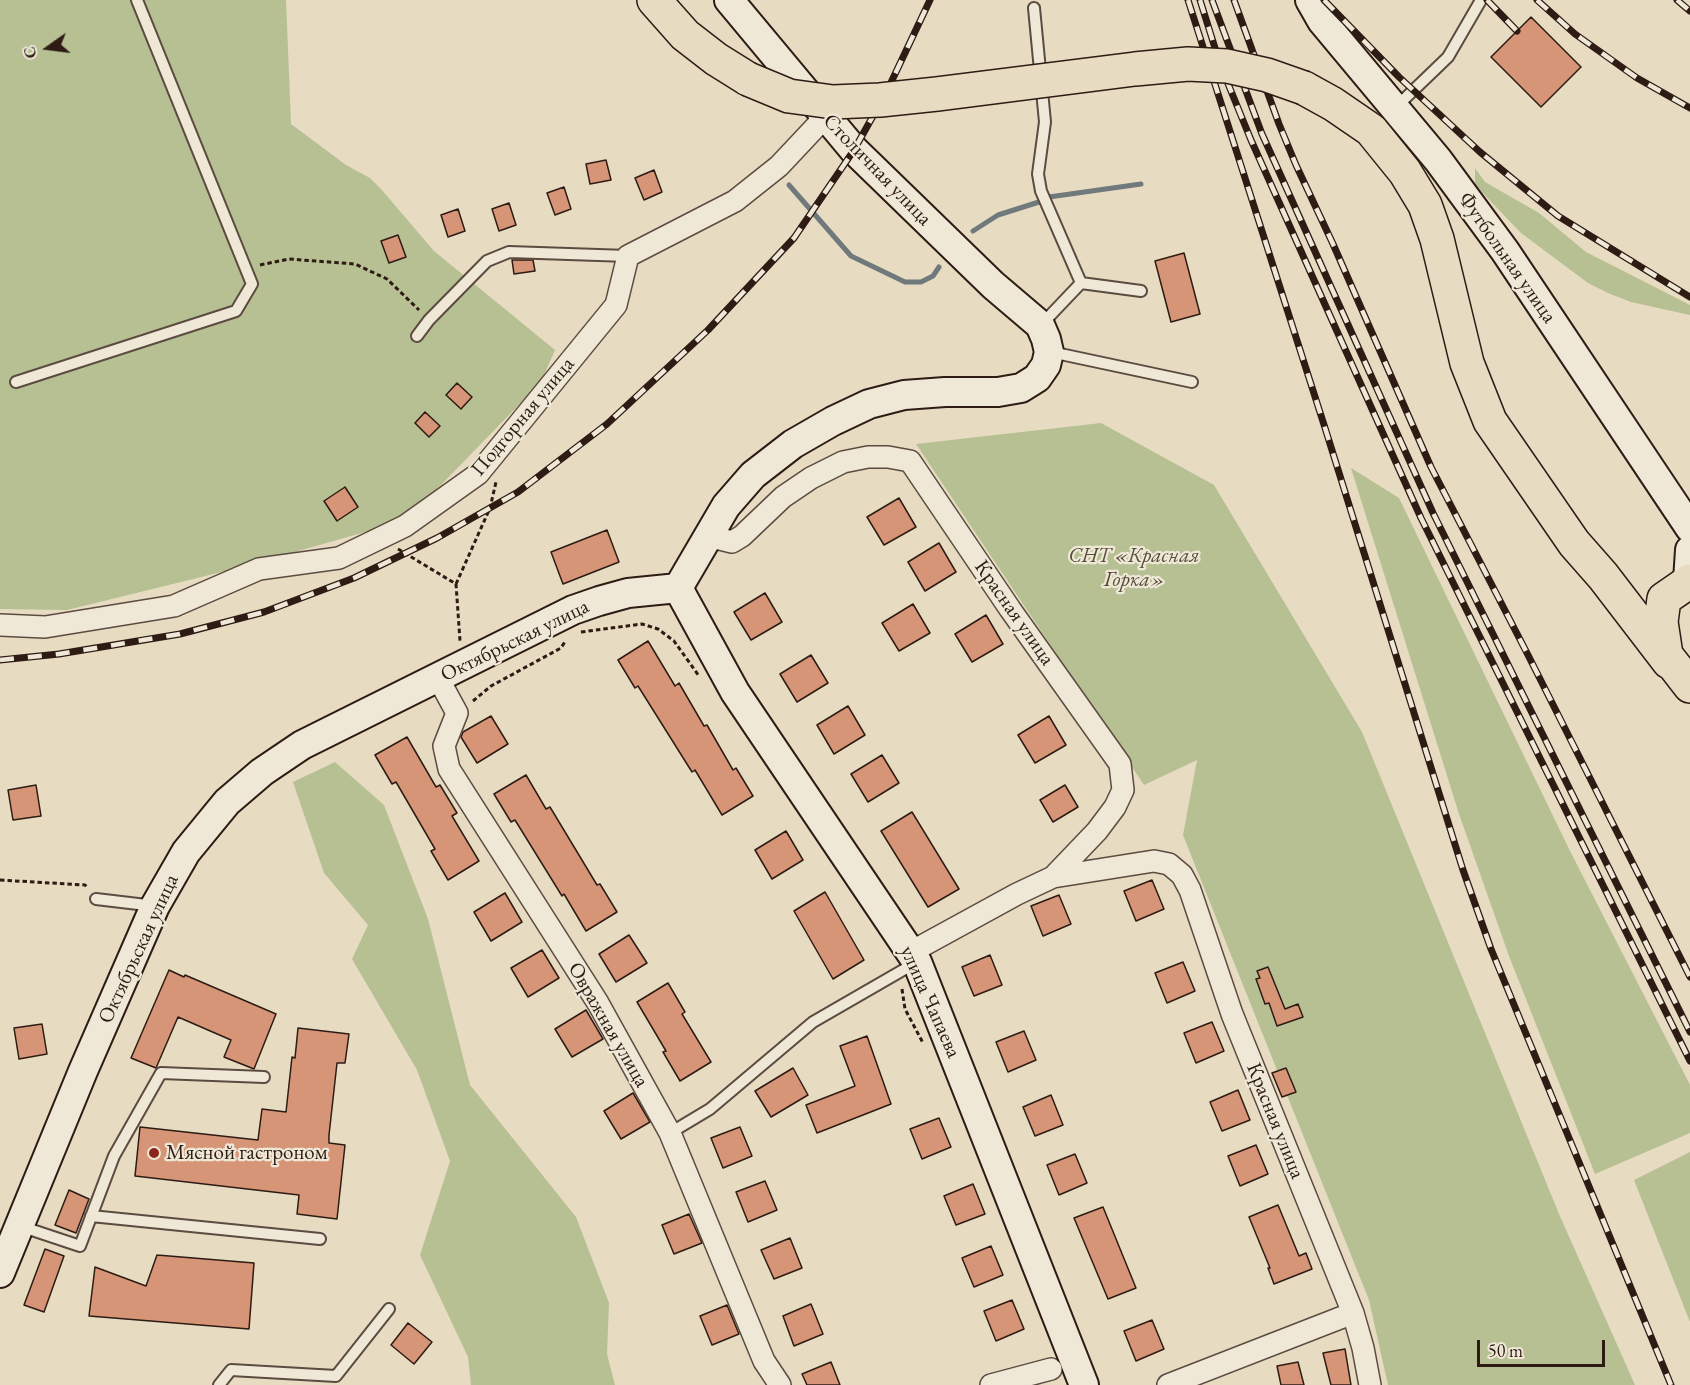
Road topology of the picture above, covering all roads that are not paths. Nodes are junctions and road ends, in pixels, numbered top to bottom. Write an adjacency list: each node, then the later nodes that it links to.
1 (137, 0): 14 (lane)
2 (654, 0): 18 (main road, bridge)
3 (729, 0): 8 (street, Столичная улица)
4 (1310, 0): 7 (street, Футбольная улица)
5 (1481, 0): 7 (lane)
6 (1034, 8): 10 (lane)
7 (1395, 108): 16 (street, Футбольная улица)
8 (825, 117): 9 (street); 13 (street, Столичная улица)
9 (628, 256): 12 (lane); 21 (street, Подгорная улица)
10 (1081, 283): 11 (lane); 13 (lane)
11 (1141, 291)
12 (417, 336)
13 (1044, 339): 15 (lane); 17 (street)
14 (15, 382)
15 (1192, 382)
16 (1690, 528)
17 (708, 536): 20 (street); 24 (street, Красная улица)
18 (1603, 576): 19 (main road); 23 (main road)
19 (1683, 578): 23 (main road)
20 (678, 588): 22 (street, Октябрьская улица); 27 (street, улица Чапаева)
21 (0, 626)
22 (450, 672): 26 (street, Октябрьская улица); 29 (street, Овражная улица)
23 (1680, 674)
24 (1053, 877): 27 (street); 35 (street, Красная улица)
25 (96, 899): 26 (lane)
26 (155, 906): 31 (street, Октябрьская улица)
27 (914, 957): 29 (lane); 40 (street, улица Чапаева)
28 (264, 1077): 30 (lane)
29 (670, 1133): 38 (street, Овражная улица)
30 (92, 1216): 31 (lane); 32 (lane)
31 (19, 1226): 33 (street, Октябрьская улица)
32 (320, 1239)
33 (0, 1273)
34 (389, 1309): 37 (lane)
35 (1353, 1313): 41 (street); 42 (street, Красная улица)
36 (1051, 1369): 39 (street)
37 (219, 1385)
38 (780, 1385)
39 (991, 1385)
40 (1084, 1385)
41 (1168, 1385)
42 (1370, 1385)

